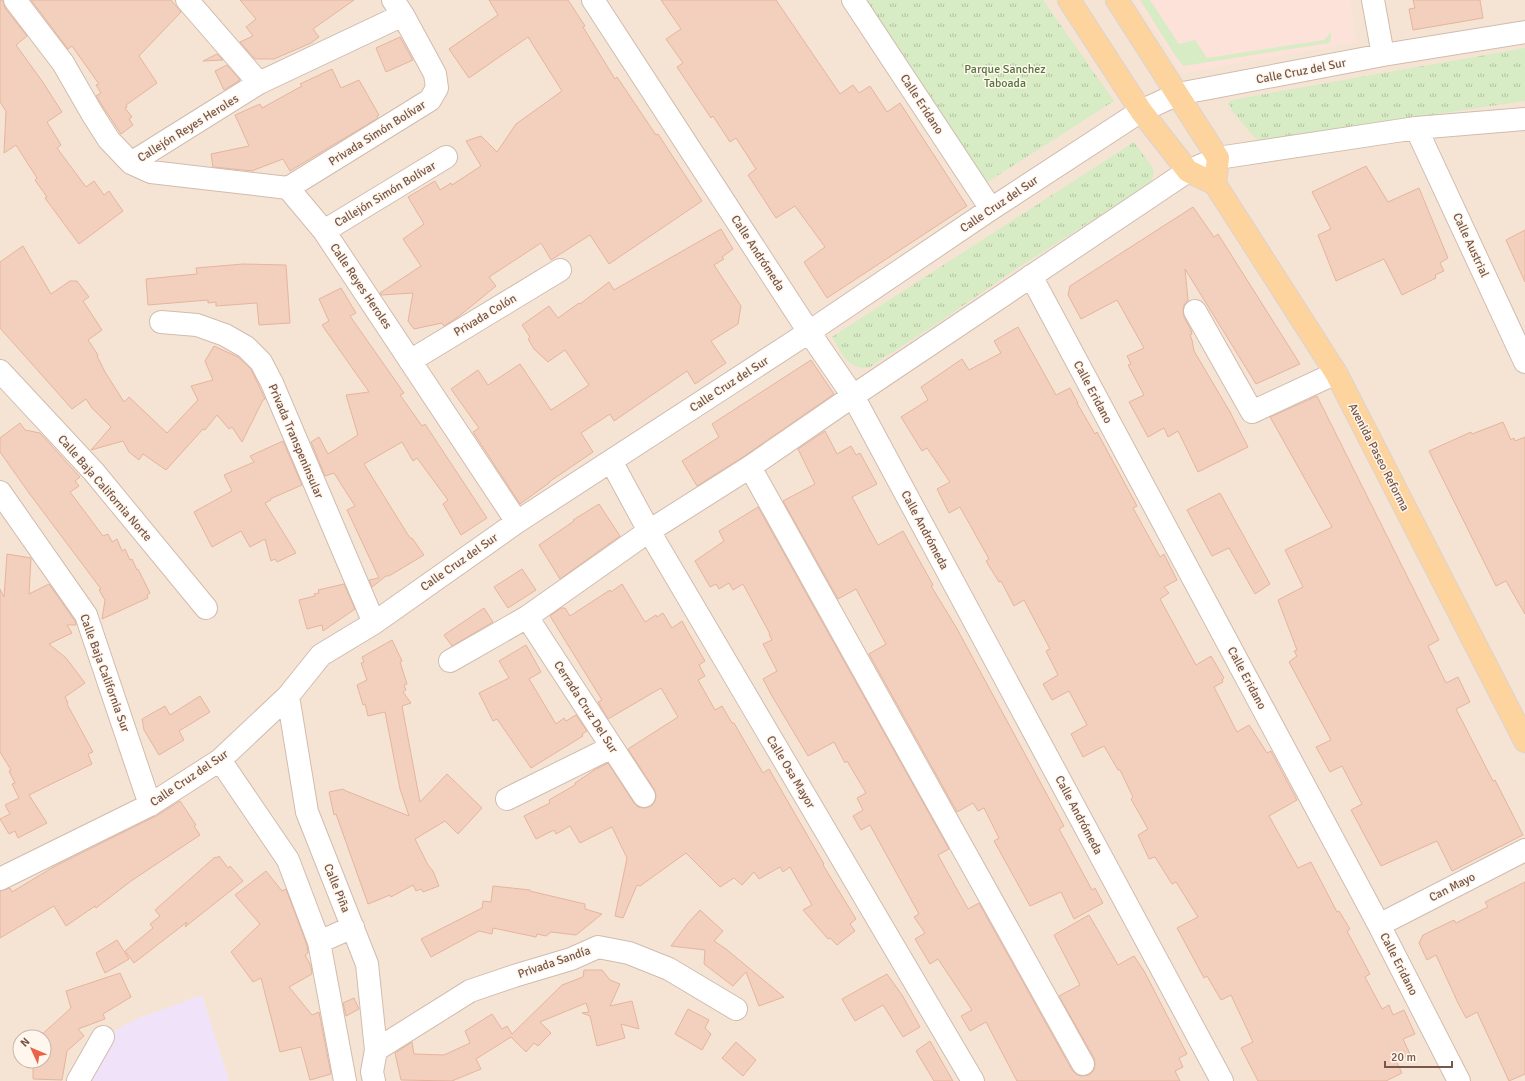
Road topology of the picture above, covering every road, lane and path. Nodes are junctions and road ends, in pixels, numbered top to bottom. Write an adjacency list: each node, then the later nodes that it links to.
1 (15, 0): 18 (street, Callejón Reyes Heroles)
2 (188, 0): 11 (street)
3 (593, 0): 28 (street, Calle Andrómeda)
4 (853, 0): 22 (street, Calle Eridano)
5 (1069, 0): 13 (main road)
6 (1117, 0): 12 (main road)
7 (1373, 0): 10 (street)
8 (398, 7): 11 (street, Callejón Reyes Heroles); 21 (street, Privada Simón Bolívar)
9 (1525, 32): 10 (street, Calle Cruz del Sur)
10 (1383, 56): 12 (street, Calle Cruz del Sur)
11 (259, 83): 18 (street, Callejón Reyes Heroles)
12 (1178, 94): 13 (street, Calle Cruz del Sur); 17 (main road)
13 (1141, 110): 19 (main road); 22 (street, Calle Cruz del Sur)
14 (1525, 119): 15 (street)
15 (1416, 128): 17 (street); 30 (street, Calle Austrial)
16 (446, 157): 23 (street, Callejón Simón Bolívar)
17 (1218, 158): 19 (street); 20 (main road)
18 (131, 163): 21 (street)
19 (1188, 171): 20 (main road); 25 (street)
20 (1215, 184): 32 (main road, Avenida Paseo Reforma)
21 (288, 188): 23 (street, Calle Reyes Heroles)
22 (991, 209): 28 (street, Calle Cruz del Sur)
23 (324, 231): 29 (street, Calle Reyes Heroles)
24 (560, 270): 29 (street, Privada Colón)
25 (1031, 276): 33 (street); 52 (street, Calle Eridano)
26 (1195, 311): 32 (street)
27 (161, 322): 41 (street, Privada Transpeninsular)
28 (809, 332): 33 (street, Calle Andrómeda); 34 (street, Calle Cruz del Sur)
29 (410, 361): 37 (street, Calle Reyes Heroles)
30 (1525, 362)
31 (0, 372): 39 (street, Calle Baja California Norte)
32 (1336, 372): 44 (main road, Avenida Paseo Reforma)
33 (853, 396): 35 (street); 63 (street, Calle Andrómeda)
34 (611, 461): 37 (street, Calle Cruz del Sur); 38 (street, Calle Osa Mayor)
35 (750, 467): 38 (street); 58 (street)
36 (0, 492): 49 (street, Calle Baja California Sur)
37 (517, 522): 41 (street, Calle Cruz del Sur)
38 (649, 531): 40 (street); 62 (street, Calle Osa Mayor)
39 (206, 608)
40 (527, 617): 42 (street); 45 (street, Cerrada Cruz Del Sur)
41 (374, 623): 43 (street, Calle Cruz del Sur)
42 (450, 661)
43 (288, 696): 46 (street, Calle Cruz del Sur); 53 (street, Calle Piña)
44 (1525, 741)
45 (612, 746): 47 (street, Cerrada Cruz Del Sur); 48 (street)
46 (220, 760): 49 (street, Calle Cruz del Sur); 54 (street)
47 (644, 796)
48 (507, 799)
49 (150, 805): 51 (street, Calle Cruz del Sur)
50 (1525, 850): 52 (street, Can Mayo)
51 (1, 877)
52 (1379, 924): 64 (street, Calle Eridano)
53 (353, 927): 54 (street); 57 (street, Calle Piña)
54 (319, 942): 60 (street)
55 (736, 1009): 57 (street, Privada Sandía)
56 (103, 1037): 59 (street)
57 (376, 1050): 61 (street, Calle Piña)
58 (1083, 1064)
59 (78, 1081)
60 (345, 1081)
61 (374, 1081)
62 (973, 1081)
63 (1222, 1081)
64 (1459, 1081)

